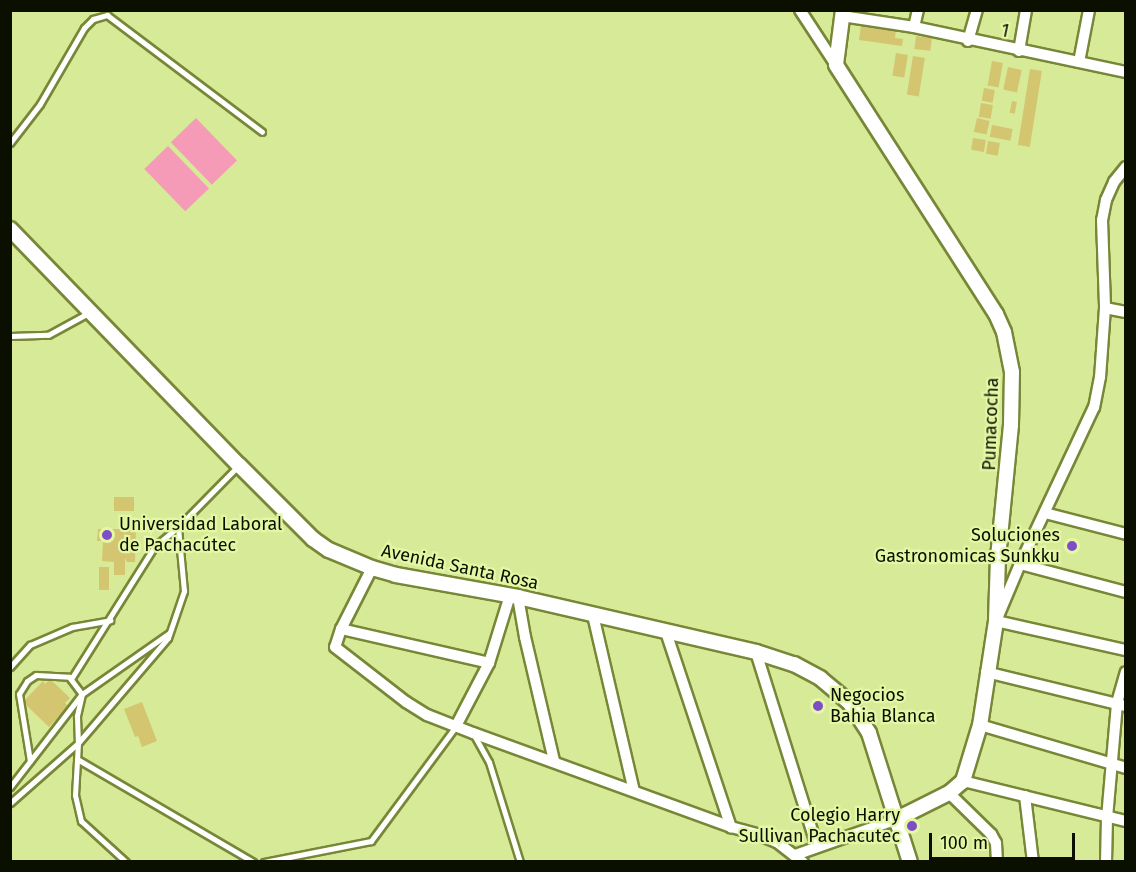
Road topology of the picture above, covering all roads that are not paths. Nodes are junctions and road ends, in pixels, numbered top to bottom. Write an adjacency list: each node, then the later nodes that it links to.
1 (800, 10): 11 (street, Pumacocha)
2 (918, 10): 7 (street)
3 (976, 10): 8 (street)
4 (1026, 10): 9 (street)
5 (1089, 10): 10 (street)
6 (842, 13): 7 (street, 1); 11 (street)
7 (914, 27): 8 (street, 1)
8 (969, 41): 9 (street, 1)
9 (1019, 51): 10 (street, 1)
10 (1079, 62): 12 (street, 1)
11 (836, 65): 31 (street, Pumacocha)
12 (1125, 72)
13 (262, 132): 14 (lane)
14 (10, 143)
15 (1125, 167): 17 (street)
16 (10, 229): 18 (street, Avenida Santa Rosa)
17 (1105, 308): 19 (street); 22 (street)
18 (90, 312): 20 (lane); 21 (street, Avenida Santa Rosa)
19 (1125, 312)
20 (10, 336)
21 (239, 465): 23 (lane); 26 (street, Avenida Santa Rosa)
22 (1045, 513): 24 (street); 25 (street)
23 (178, 527): 30 (lane); 33 (lane)
24 (1125, 534)
25 (1020, 564): 27 (street); 31 (street)
26 (372, 568): 28 (street, Avenida Santa Rosa); 32 (street)
27 (1125, 592)
28 (514, 596): 29 (street, Avenida Santa Rosa); 37 (street); 50 (street)
29 (593, 615): 34 (street, Avenida Santa Rosa); 55 (street)
30 (110, 620): 38 (lane); 41 (lane)
31 (996, 621): 35 (street); 39 (street, Pumacocha)
32 (341, 629): 37 (street); 45 (street)
33 (170, 632): 42 (lane); 47 (lane)
34 (666, 632): 36 (street, Avenida Santa Rosa); 62 (street)
35 (1125, 650)
36 (756, 652): 60 (street, Avenida Santa Rosa); 63 (street)
37 (489, 663): 45 (street)
38 (10, 667)
39 (986, 672): 43 (street); 44 (street, Pumacocha)
40 (1125, 672): 43 (street)
41 (71, 679): 42 (lane); 49 (lane)
42 (82, 694): 47 (lane); 49 (lane)
43 (1121, 705): 51 (street)
44 (980, 725): 51 (street); 53 (street, Pumacocha)
45 (456, 726): 46 (street); 67 (lane)
46 (473, 734): 50 (street); 68 (lane)
47 (78, 743): 48 (lane); 58 (lane)
48 (77, 759): 65 (lane); 66 (lane)
49 (30, 761): 54 (lane)
50 (554, 761): 55 (street)
51 (1112, 765): 52 (street); 59 (street)
52 (1125, 768)
53 (963, 781): 56 (street); 57 (street)
54 (10, 787)
55 (634, 791): 62 (street)
56 (949, 793): 60 (street); 70 (street)
57 (1025, 796): 59 (street); 71 (street)
58 (10, 803)
59 (1107, 818): 61 (street); 72 (street)
60 (897, 819): 63 (street); 69 (street, Avenida Santa Rosa)
61 (1125, 821)
62 (731, 827): 64 (street)
63 (817, 847): 64 (street)
64 (799, 858)
65 (126, 861)
66 (254, 861)
67 (264, 861)
68 (520, 861)
69 (910, 861)
70 (997, 861)
71 (1033, 861)
72 (1106, 861)

